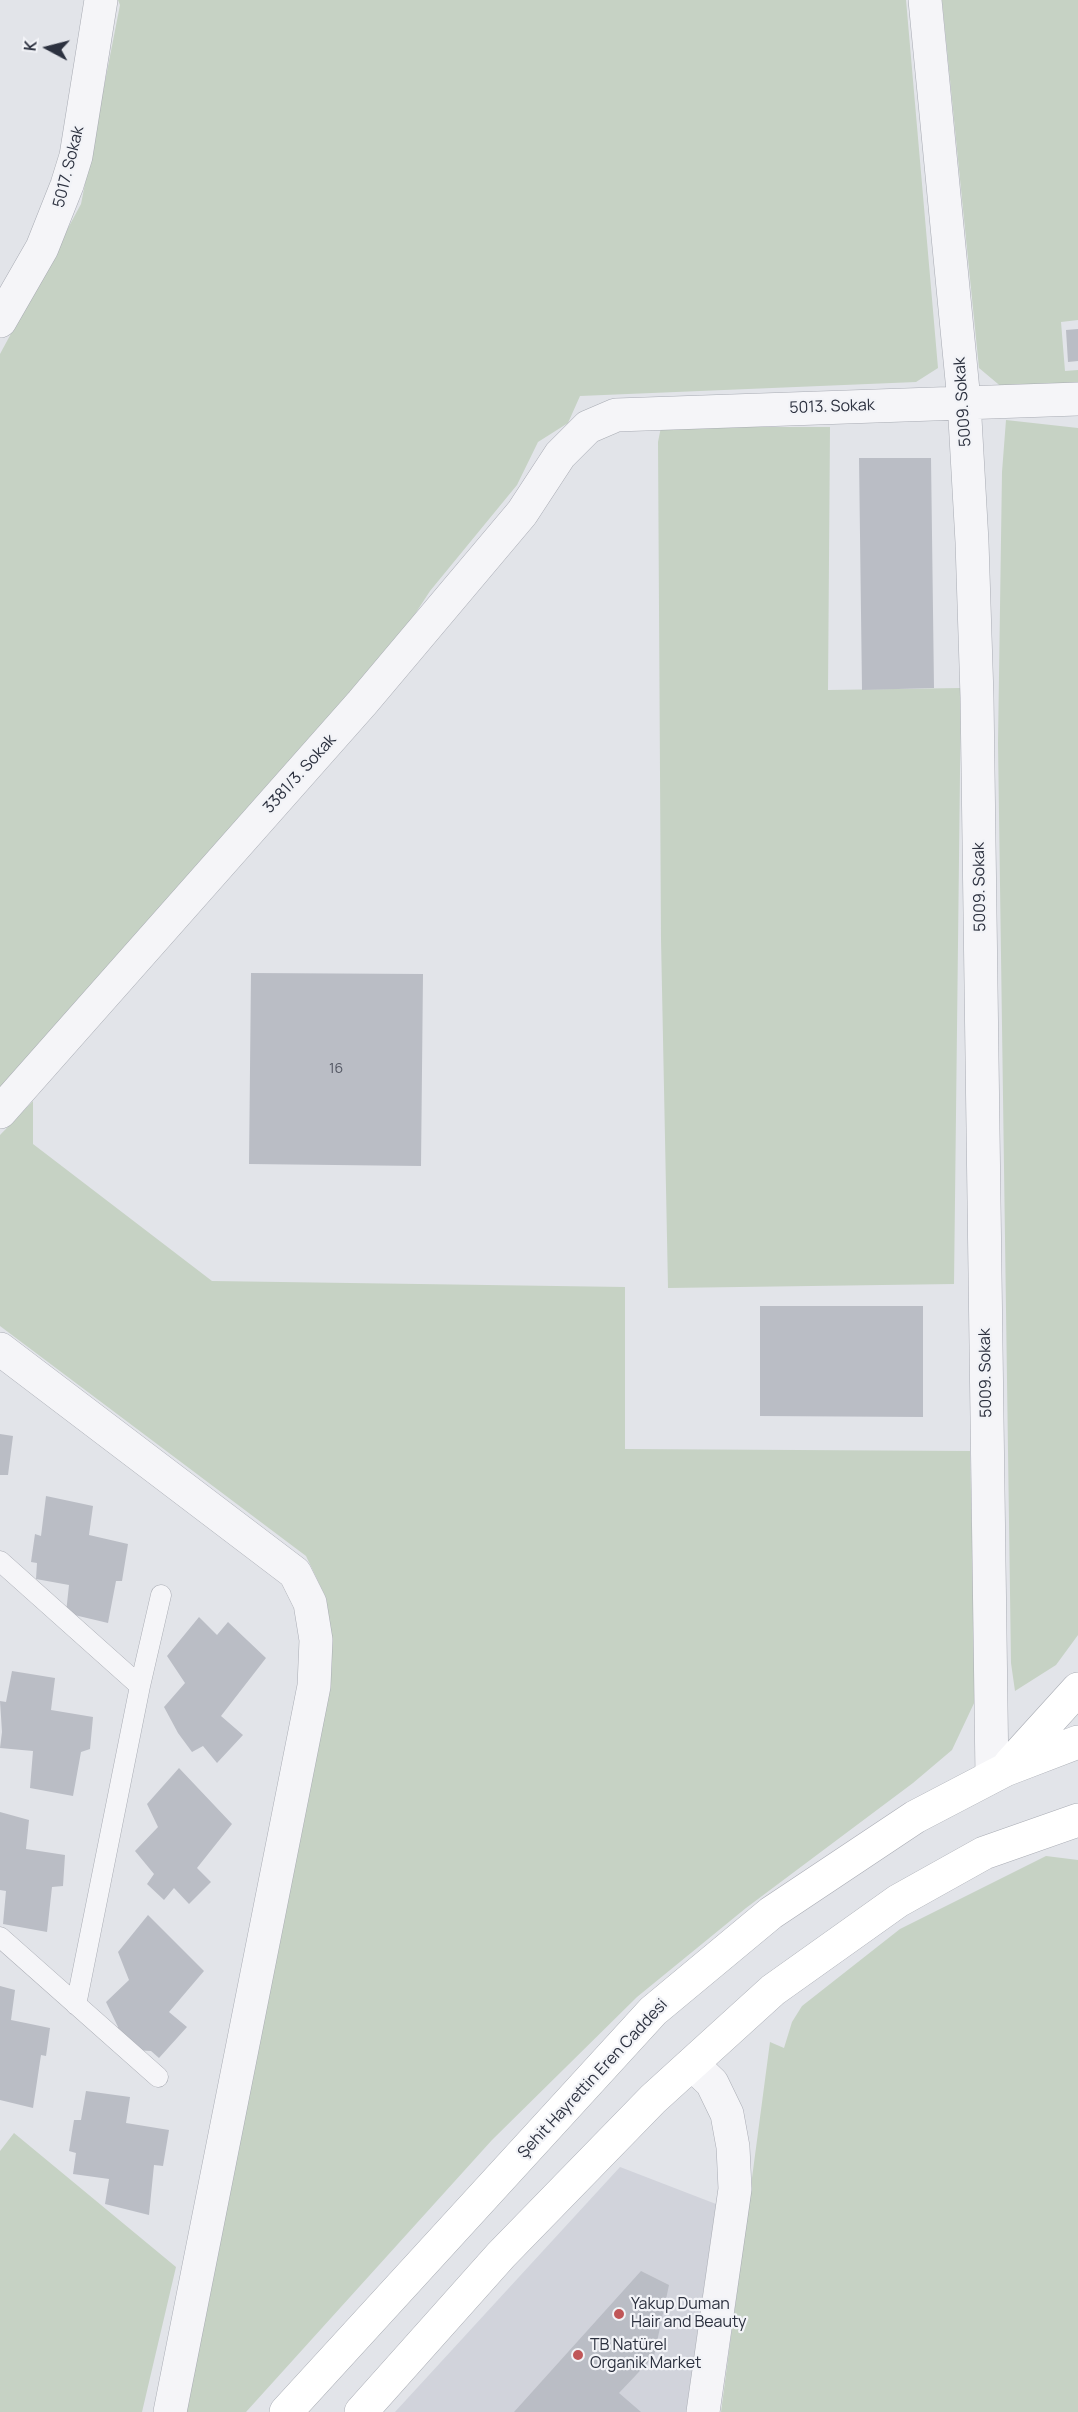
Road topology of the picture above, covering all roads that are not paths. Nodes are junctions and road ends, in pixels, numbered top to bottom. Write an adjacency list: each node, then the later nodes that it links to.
1 (101, 0): 3 (street, 5017. Sokak)
2 (925, 0): 5 (street, 5009. Sokak)
3 (0, 321)
4 (1078, 399): 5 (street, 5013. Sokak)
5 (964, 401): 6 (street, 5013. Sokak); 14 (street, 5009. Sokak)
6 (588, 427): 7 (street, 3381/3. Sokak)
7 (0, 1112)
8 (0, 1349): 20 (street)
9 (0, 1561): 11 (lane)
10 (161, 1594): 11 (lane)
11 (140, 1686): 17 (lane)
12 (1078, 1689): 14 (main road)
13 (1078, 1742): 14 (main road, Şehit Hayrettin Eren Caddesi)
14 (999, 1773): 21 (main road, Şehit Hayrettin Eren Caddesi)
15 (1078, 1820): 18 (main road)
16 (0, 1937): 17 (lane)
17 (76, 2005): 19 (lane)
18 (692, 2064): 22 (main road); 23 (street)
19 (158, 2077)
20 (170, 2412)
21 (286, 2412)
22 (361, 2412)
23 (703, 2412)

